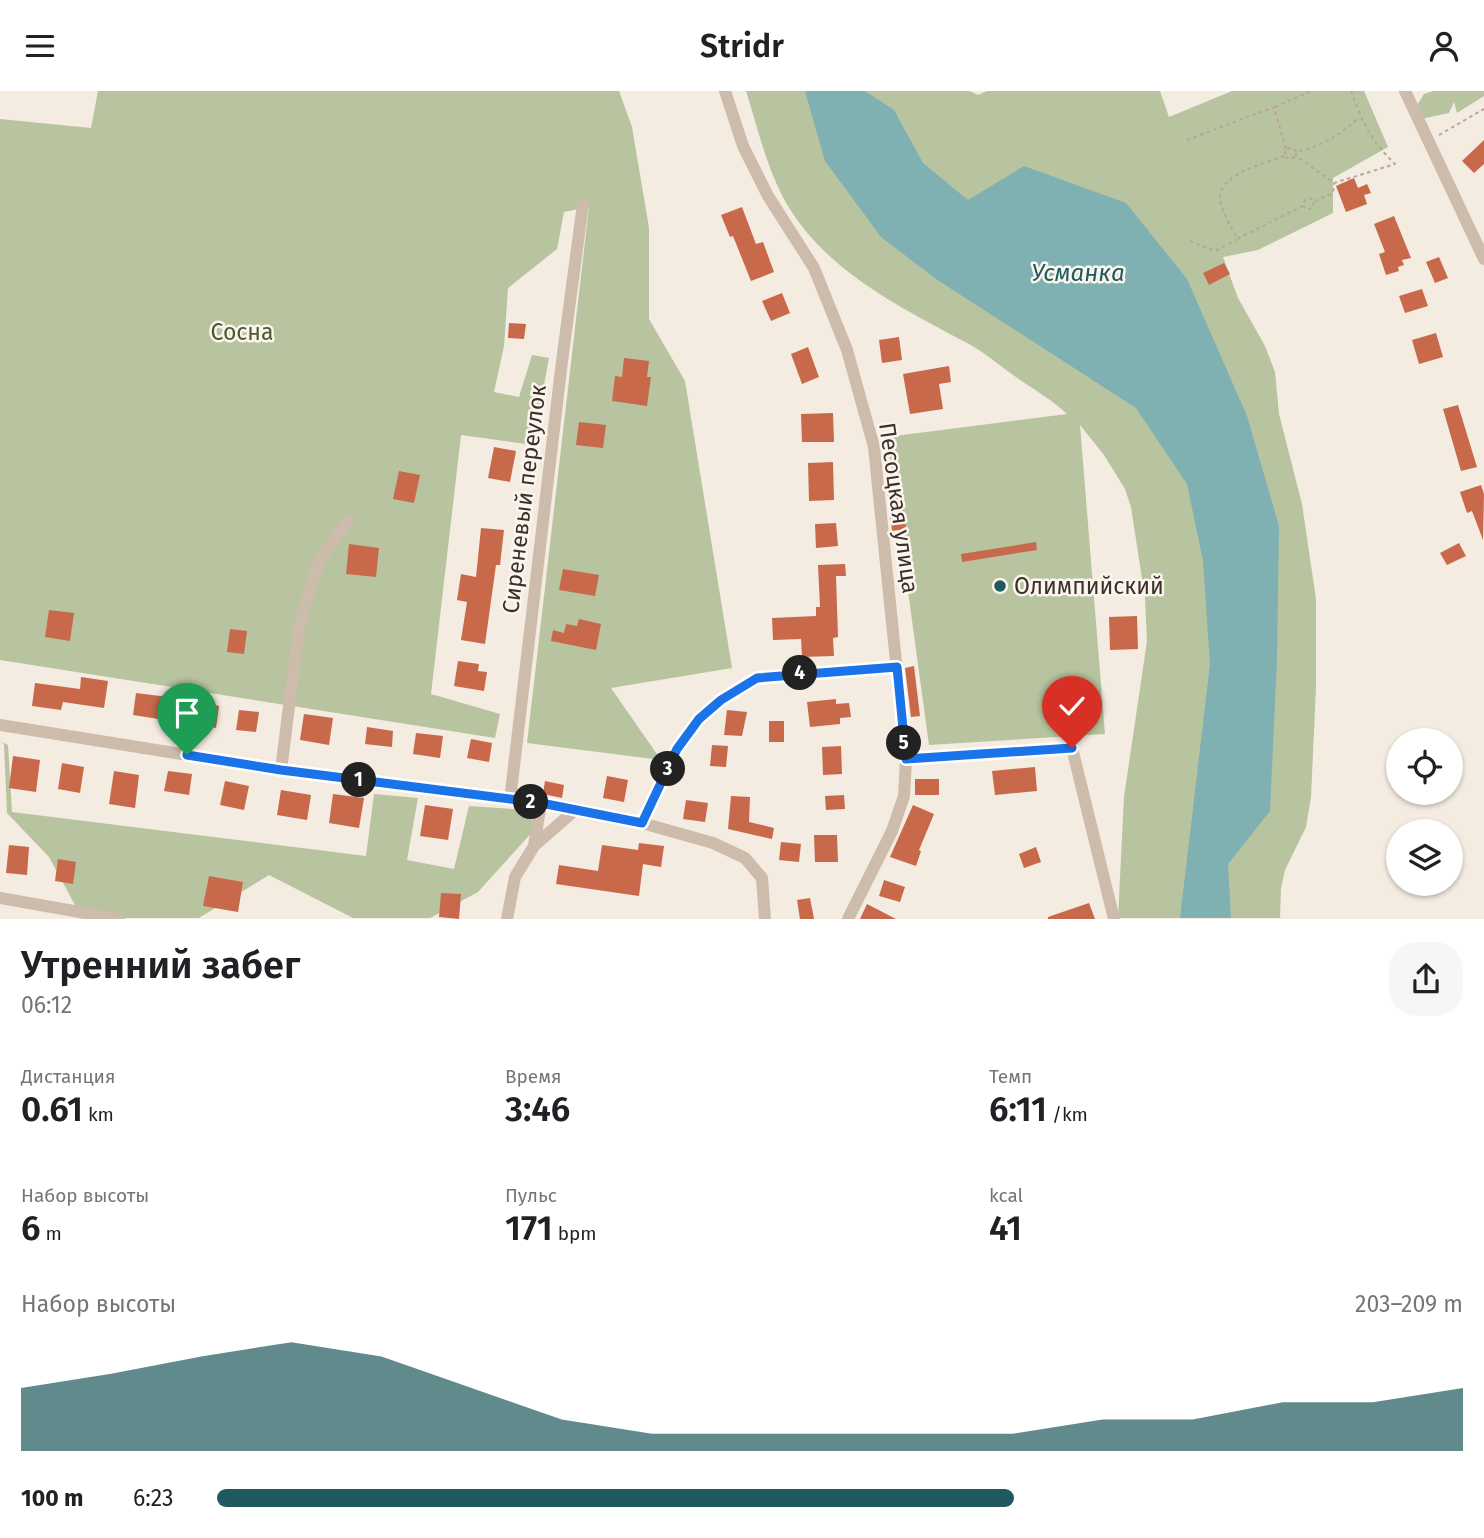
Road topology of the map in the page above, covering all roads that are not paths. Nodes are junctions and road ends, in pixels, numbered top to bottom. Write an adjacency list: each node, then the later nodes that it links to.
1 (725, 91): 6 (street, Песоцкая улица)
2 (1405, 91): 4 (street)
3 (583, 204): 10 (street, Сиреневый переулок)
4 (1484, 260)
5 (348, 522): 9 (street)
6 (897, 667): 8 (street, Песоцкая улица); 12 (street)
7 (0, 725): 9 (street)
8 (906, 759): 21 (street, Песоцкая улица); 22 (street)
9 (281, 770): 10 (street)
10 (510, 800): 11 (street)
11 (541, 803): 13 (street); 16 (street)
12 (650, 806): 14 (street); 15 (street)
13 (575, 810): 14 (street); 16 (street)
14 (642, 823): 15 (street)
15 (658, 828): 20 (street)
16 (534, 846): 19 (street)
17 (0, 898): 18 (street)
18 (119, 919)
19 (507, 919)
20 (765, 919)
21 (848, 919)
22 (1114, 919)

